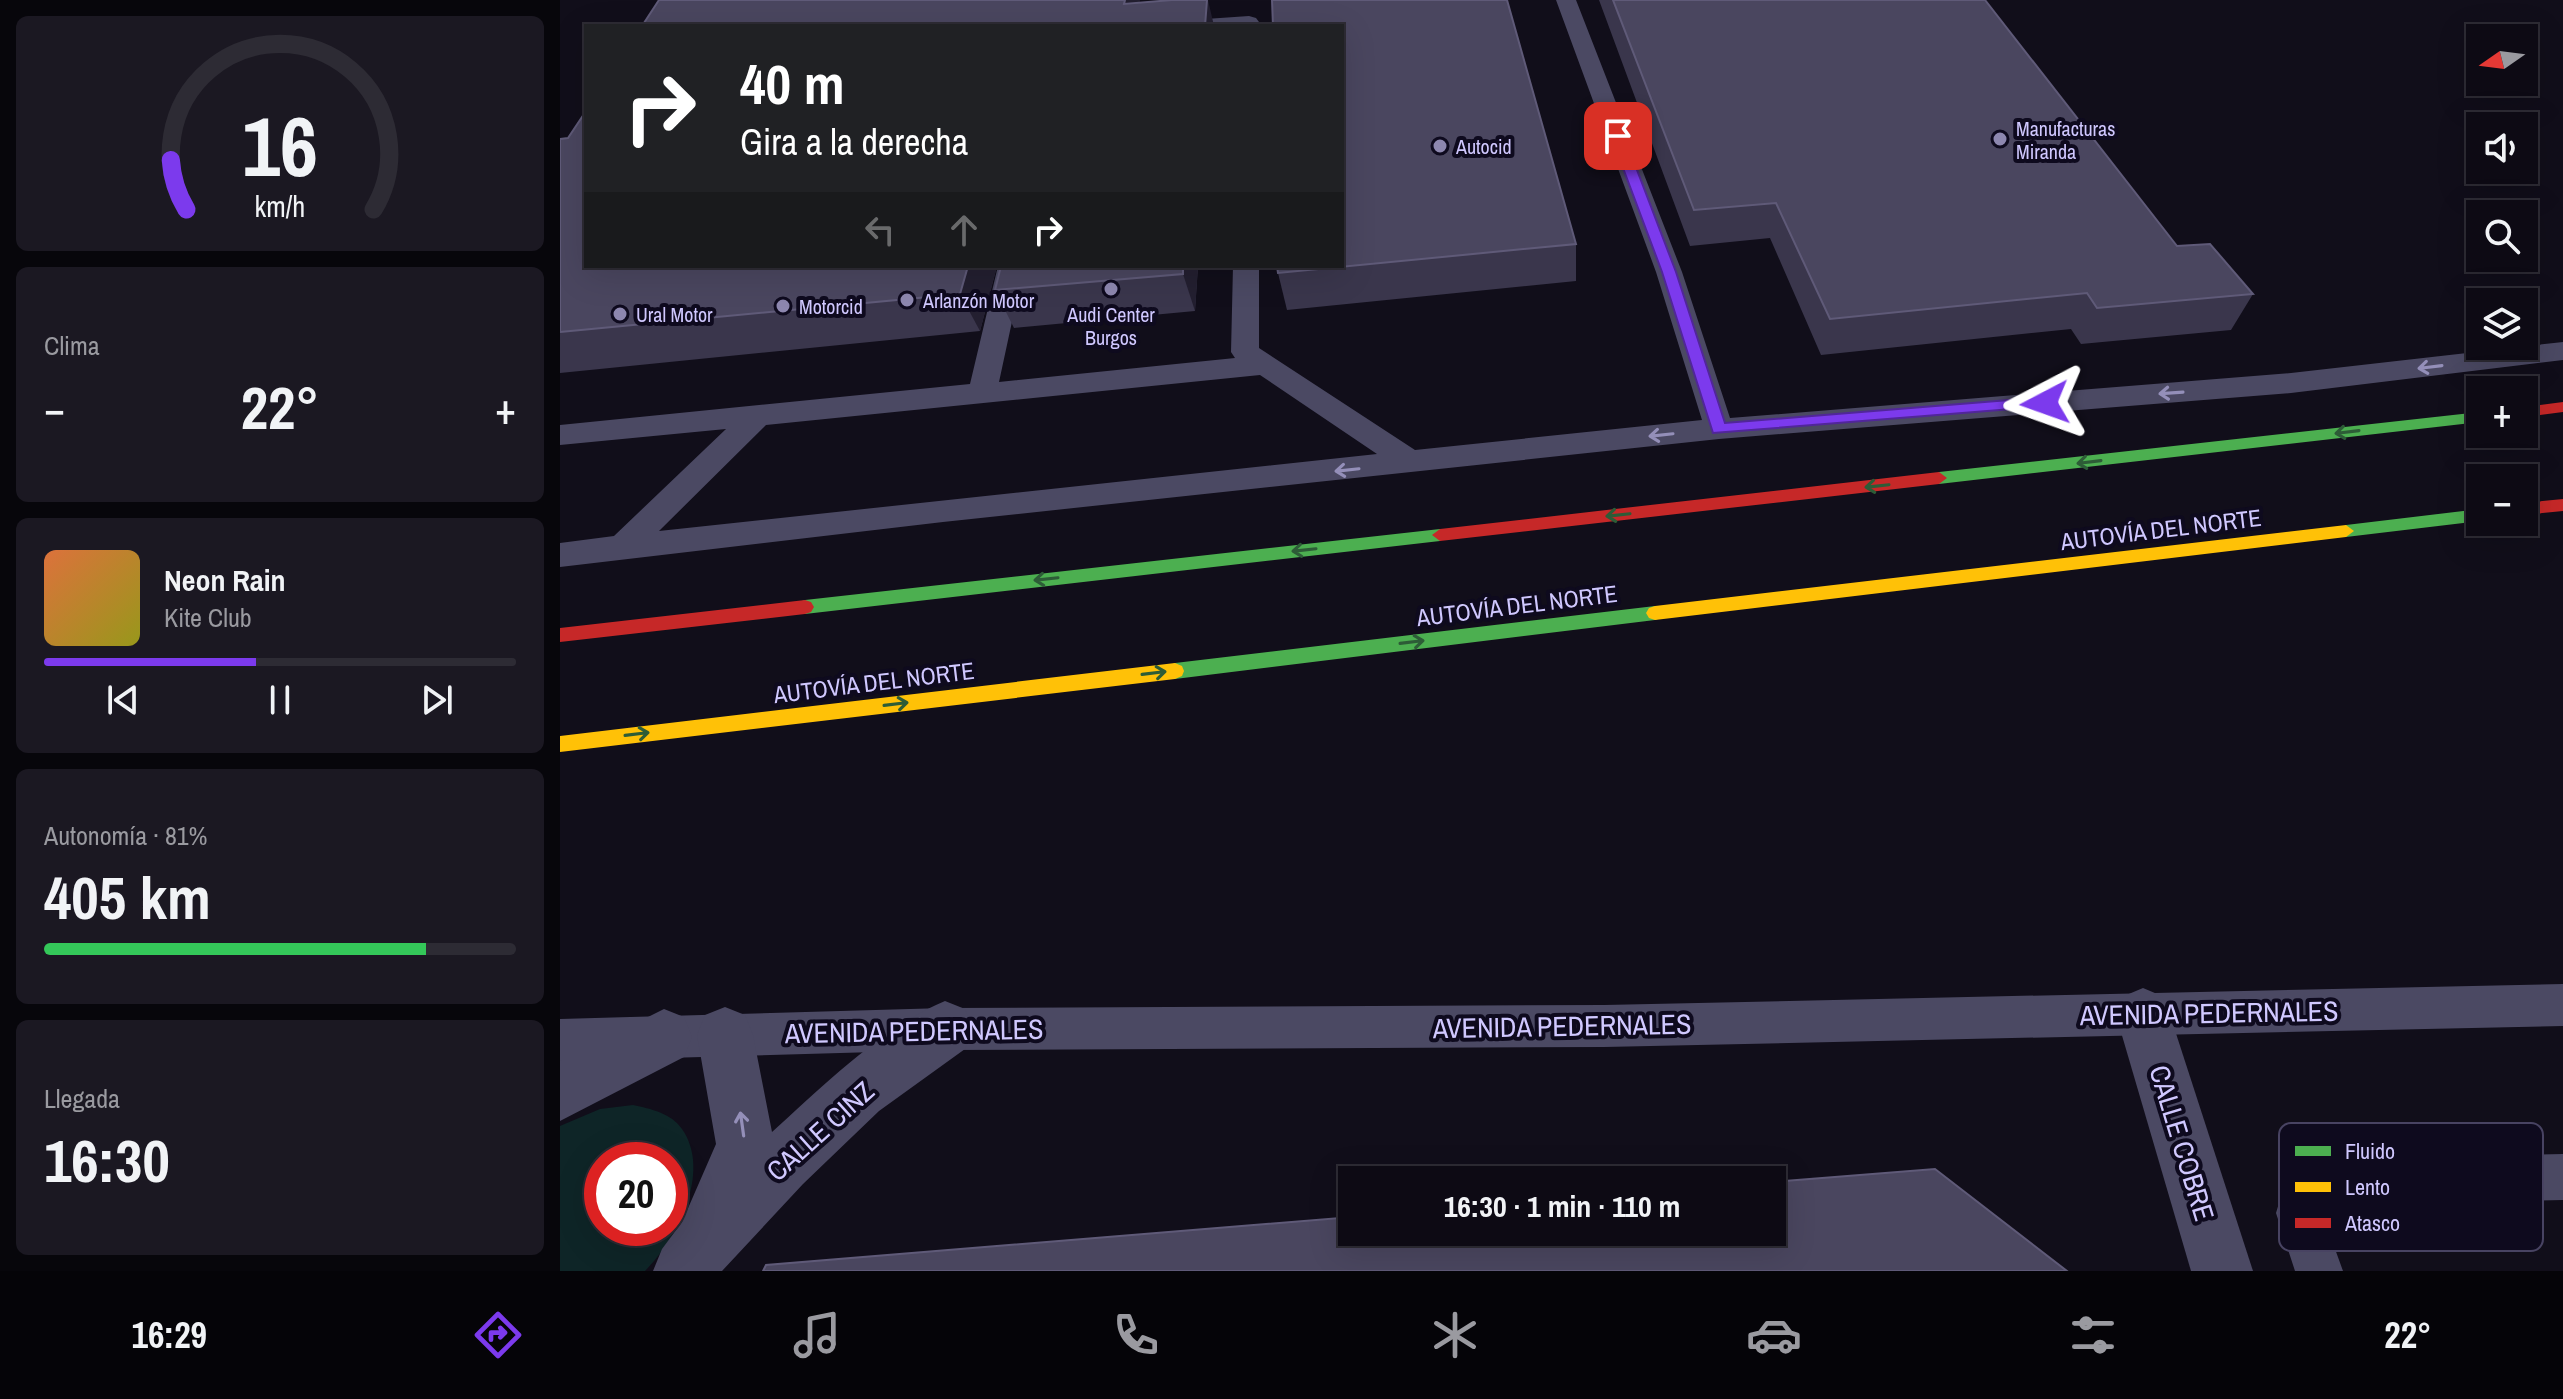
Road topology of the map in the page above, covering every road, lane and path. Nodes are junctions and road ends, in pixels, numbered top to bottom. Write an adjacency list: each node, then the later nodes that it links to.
1 (1249, 0): 3 (lane)
2 (1566, 0): 13 (lane)
3 (1249, 24)
4 (1011, 268): 8 (lane)
5 (1246, 268): 7 (lane)
6 (2563, 351): 13 (lane, one-way to 13)
7 (1264, 365): 8 (lane); 15 (lane)
8 (982, 394): 11 (lane)
9 (2563, 407): 10 (highway)
10 (2538, 410)
11 (757, 416): 14 (lane); 19 (lane)
12 (2466, 419): 21 (highway, one-way to 21)
13 (1719, 429): 15 (lane, one-way to 15)
14 (560, 435)
15 (1413, 463): 19 (lane, one-way to 19)
16 (2563, 505): 17 (highway)
17 (2538, 508)
18 (2466, 517): 22 (highway, AUTOVÍA DEL NORTE, one-way to 18)
19 (621, 549): 20 (lane)
20 (560, 555)
21 (560, 635)
22 (560, 744)
23 (2563, 1005): 24 (lane, AVENIDA PEDERNALES)
24 (2143, 1015): 25 (lane, AVENIDA PEDERNALES); 34 (street, CALLE COBRE)
25 (945, 1029): 26 (lane, AVENIDA PEDERNALES); 33 (street, CALLE CINZ)
26 (725, 1035): 27 (lane, AVENIDA PEDERNALES); 33 (street, CALLE CINZ, one-way to 26)
27 (664, 1037): 28 (lane, AVENIDA PEDERNALES); 29 (street)
28 (560, 1040)
29 (560, 1092)
30 (2543, 1177): 31 (lane)
31 (2563, 1177)
32 (2312, 1251): 35 (lane)
33 (694, 1258)
34 (2222, 1271)
35 (2319, 1271)

